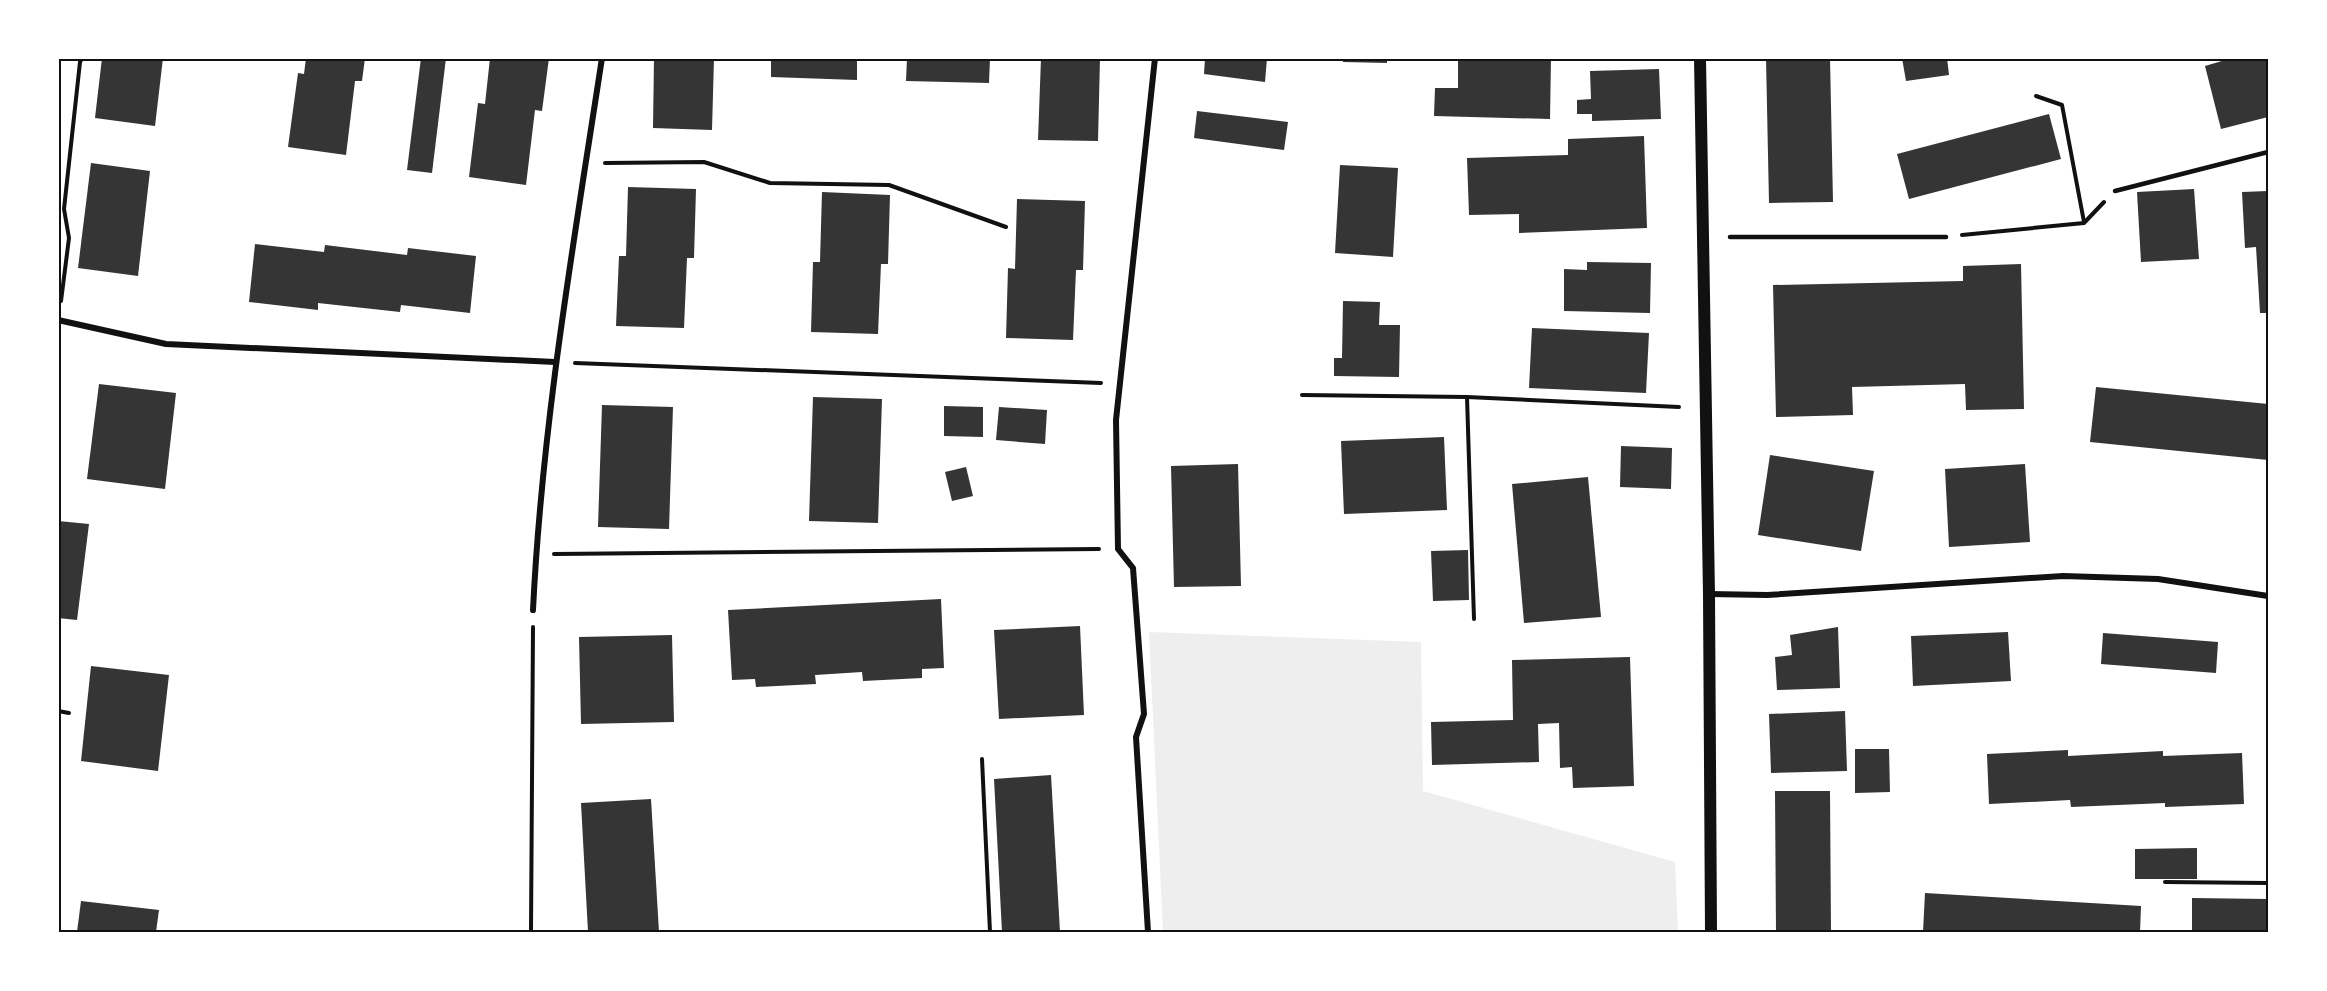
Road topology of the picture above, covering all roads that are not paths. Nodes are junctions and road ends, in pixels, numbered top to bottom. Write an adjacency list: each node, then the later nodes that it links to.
1 (602, 58): 9 (street)
2 (1155, 58): 13 (street)
3 (1700, 58): 10 (main road)
4 (2268, 152): 5 (lane)
5 (2115, 191)
6 (1730, 237): 7 (lane)
7 (1946, 237)
8 (59, 320): 9 (street)
9 (555, 362): 12 (street)
10 (1709, 594): 11 (street); 14 (main road)
11 (2268, 596)
12 (533, 610)
13 (1148, 933)
14 (1711, 933)

